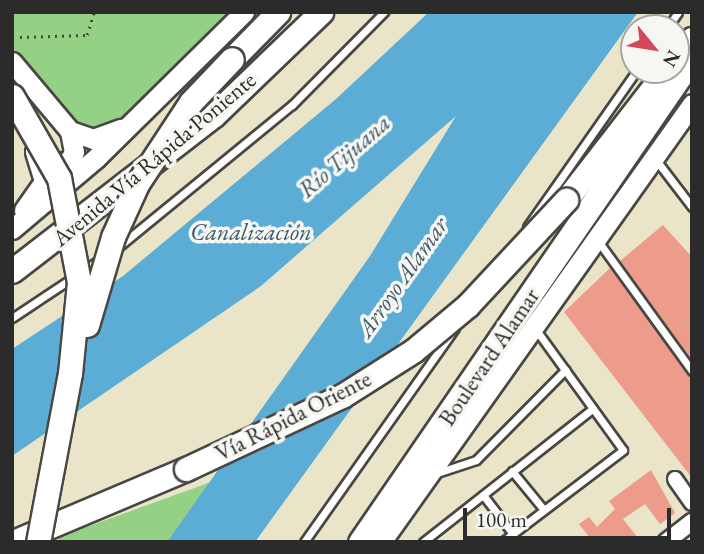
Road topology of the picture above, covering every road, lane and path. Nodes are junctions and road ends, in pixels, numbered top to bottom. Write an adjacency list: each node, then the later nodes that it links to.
1 (94, 12): 6 (path)
2 (244, 12): 15 (main road, Avenida Vía Rápida Poniente)
3 (278, 12): 30 (highway, bridge)
4 (321, 12): 23 (highway, Avenida Vía Rápida Poniente)
5 (384, 12): 24 (lane)
6 (20, 37)
7 (692, 59): 19 (highway)
8 (12, 62): 16 (main road)
9 (692, 79): 19 (highway)
10 (627, 84): 41 (lane)
11 (656, 84): 39 (highway, Vía Rápida Oriente, bridge)
12 (12, 96): 30 (highway, bridge)
13 (692, 104): 18 (main road)
14 (12, 119): 17 (main road)
15 (128, 125): 16 (main road); 21 (main road, Avenida Vía Rápida Poniente)
16 (71, 131): 17 (main road)
17 (36, 152): 21 (main road)
18 (654, 158): 20 (lane); 22 (main road)
19 (615, 170): 28 (highway, Boulevard Alamar)
20 (692, 207)
21 (12, 226)
22 (596, 239): 25 (main road); 27 (lane)
23 (12, 271)
24 (12, 317)
25 (533, 326): 26 (lane); 32 (main road)
26 (565, 370): 29 (lane); 32 (lane)
27 (692, 371)
28 (464, 395): 42 (highway, Boulevard Alamar); 43 (highway)
29 (593, 408): 31 (lane); 36 (lane)
30 (62, 423): 40 (highway, bridge)
31 (512, 471): 34 (lane); 36 (lane)
32 (426, 476): 43 (main road)
33 (675, 479): 35 (street)
34 (483, 495): 38 (lane); 44 (lane)
35 (692, 503)
36 (544, 510): 38 (lane)
37 (692, 522): 46 (street)
38 (513, 534): 45 (lane)
39 (12, 542)
40 (38, 542)
41 (304, 542)
42 (360, 542)
43 (381, 542)
44 (423, 542)
45 (502, 542)
46 (666, 542)

